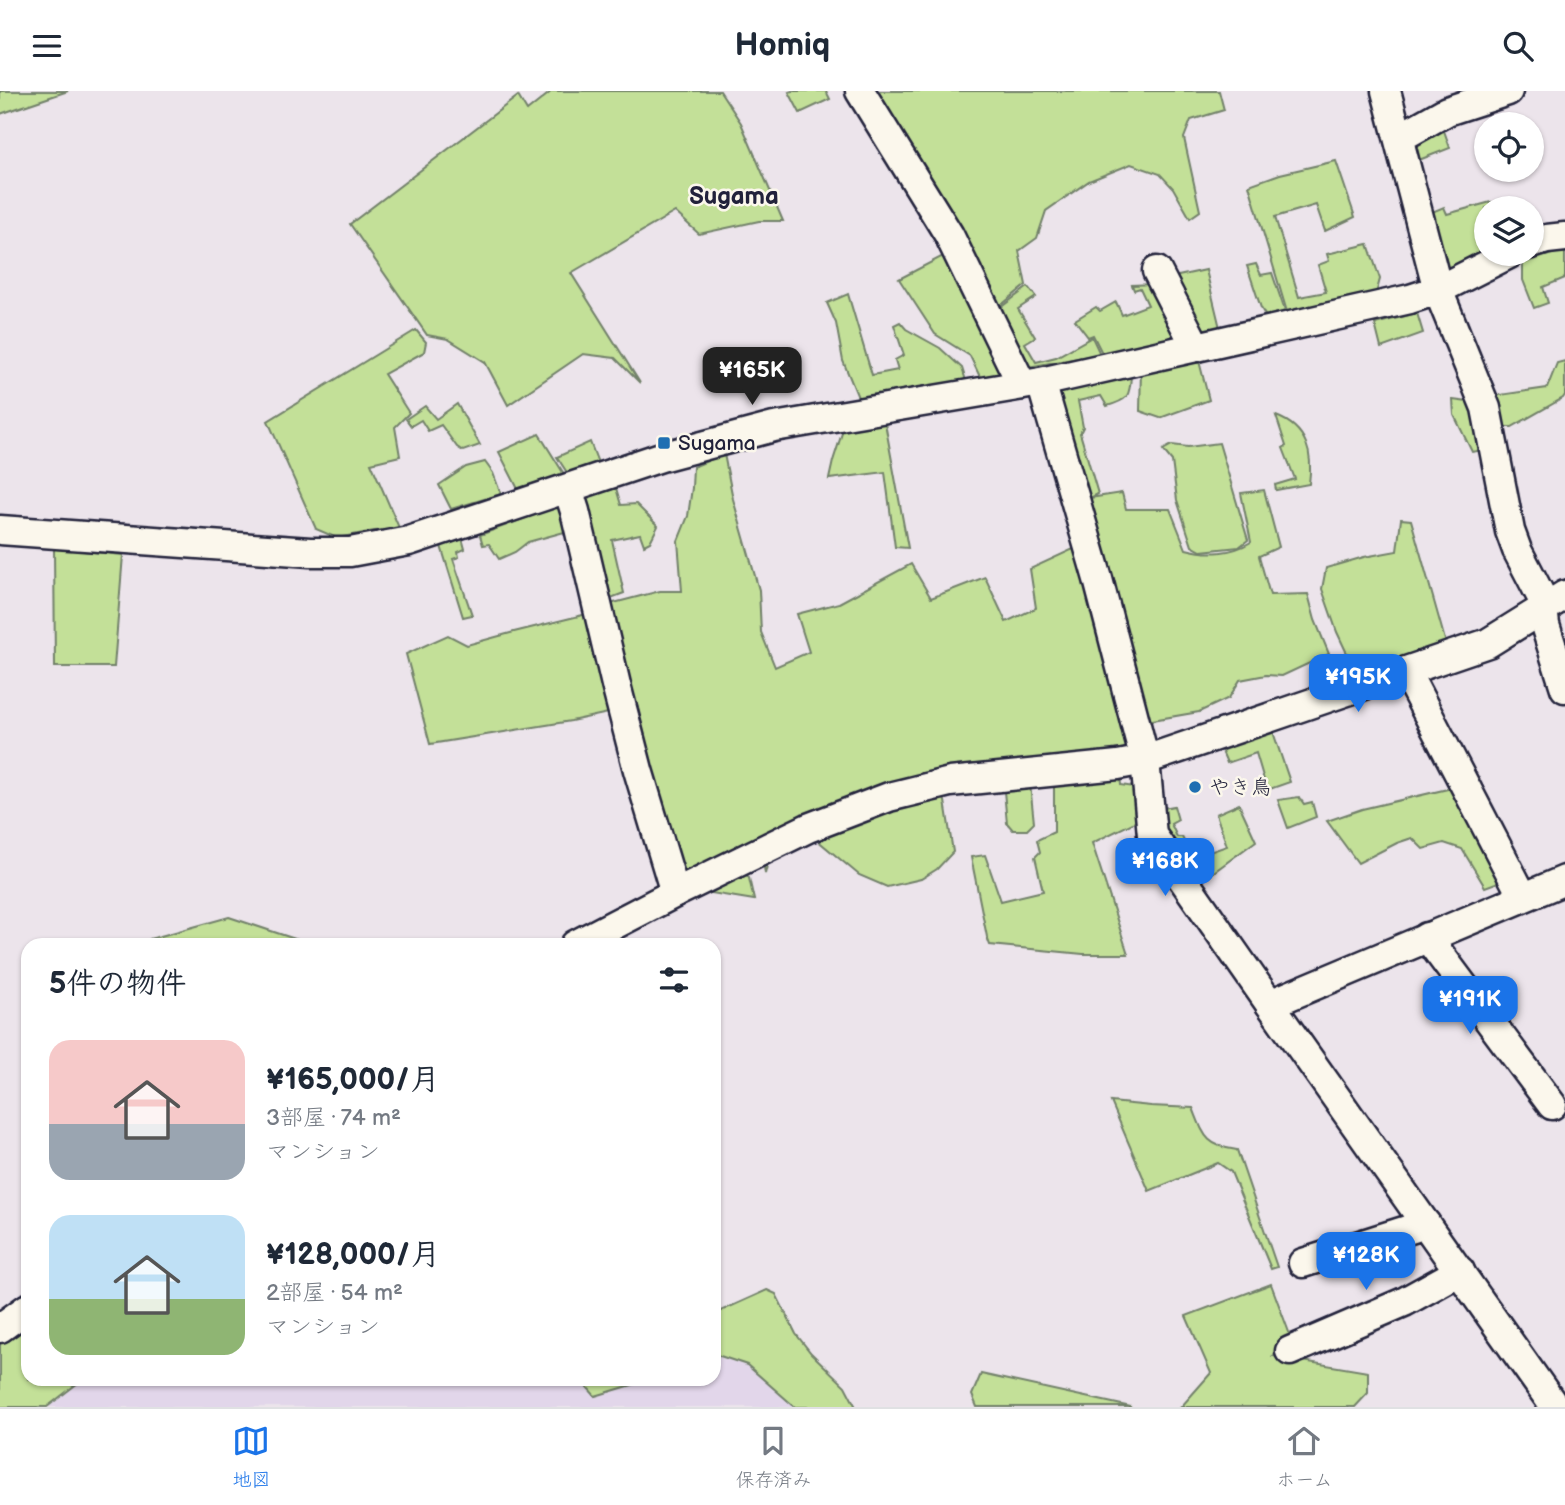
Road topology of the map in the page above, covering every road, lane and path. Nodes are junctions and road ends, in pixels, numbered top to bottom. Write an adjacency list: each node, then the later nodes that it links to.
1 (860, 91): 11 (street)
2 (1386, 91): 4 (street)
3 (1508, 91): 4 (street)
4 (1399, 138): 9 (street)
5 (1565, 237): 6 (street)
6 (1544, 240)
7 (1485, 266): 9 (street)
8 (1157, 271): 10 (street)
9 (1438, 290): 10 (street); 14 (street)
10 (1196, 348): 11 (street)
11 (1031, 383): 12 (street); 17 (street)
12 (568, 489): 13 (street); 19 (street)
13 (0, 530)
14 (1554, 602): 15 (street); 16 (street)
15 (1406, 672): 17 (street); 20 (street)
16 (1565, 688)
17 (1145, 760): 19 (street); 23 (street)
18 (1565, 880): 20 (street)
19 (675, 893): 22 (street)
20 (1523, 897): 21 (street)
21 (1427, 937): 23 (street); 24 (street)
22 (588, 938)
23 (1270, 1004): 25 (street)
24 (1552, 1105)
25 (1426, 1224): 26 (street); 27 (street)
26 (1303, 1263)
27 (1460, 1272): 30 (street); 31 (street)
28 (21, 1313): 29 (street)
29 (0, 1328)
30 (1290, 1351)
31 (1555, 1407)

